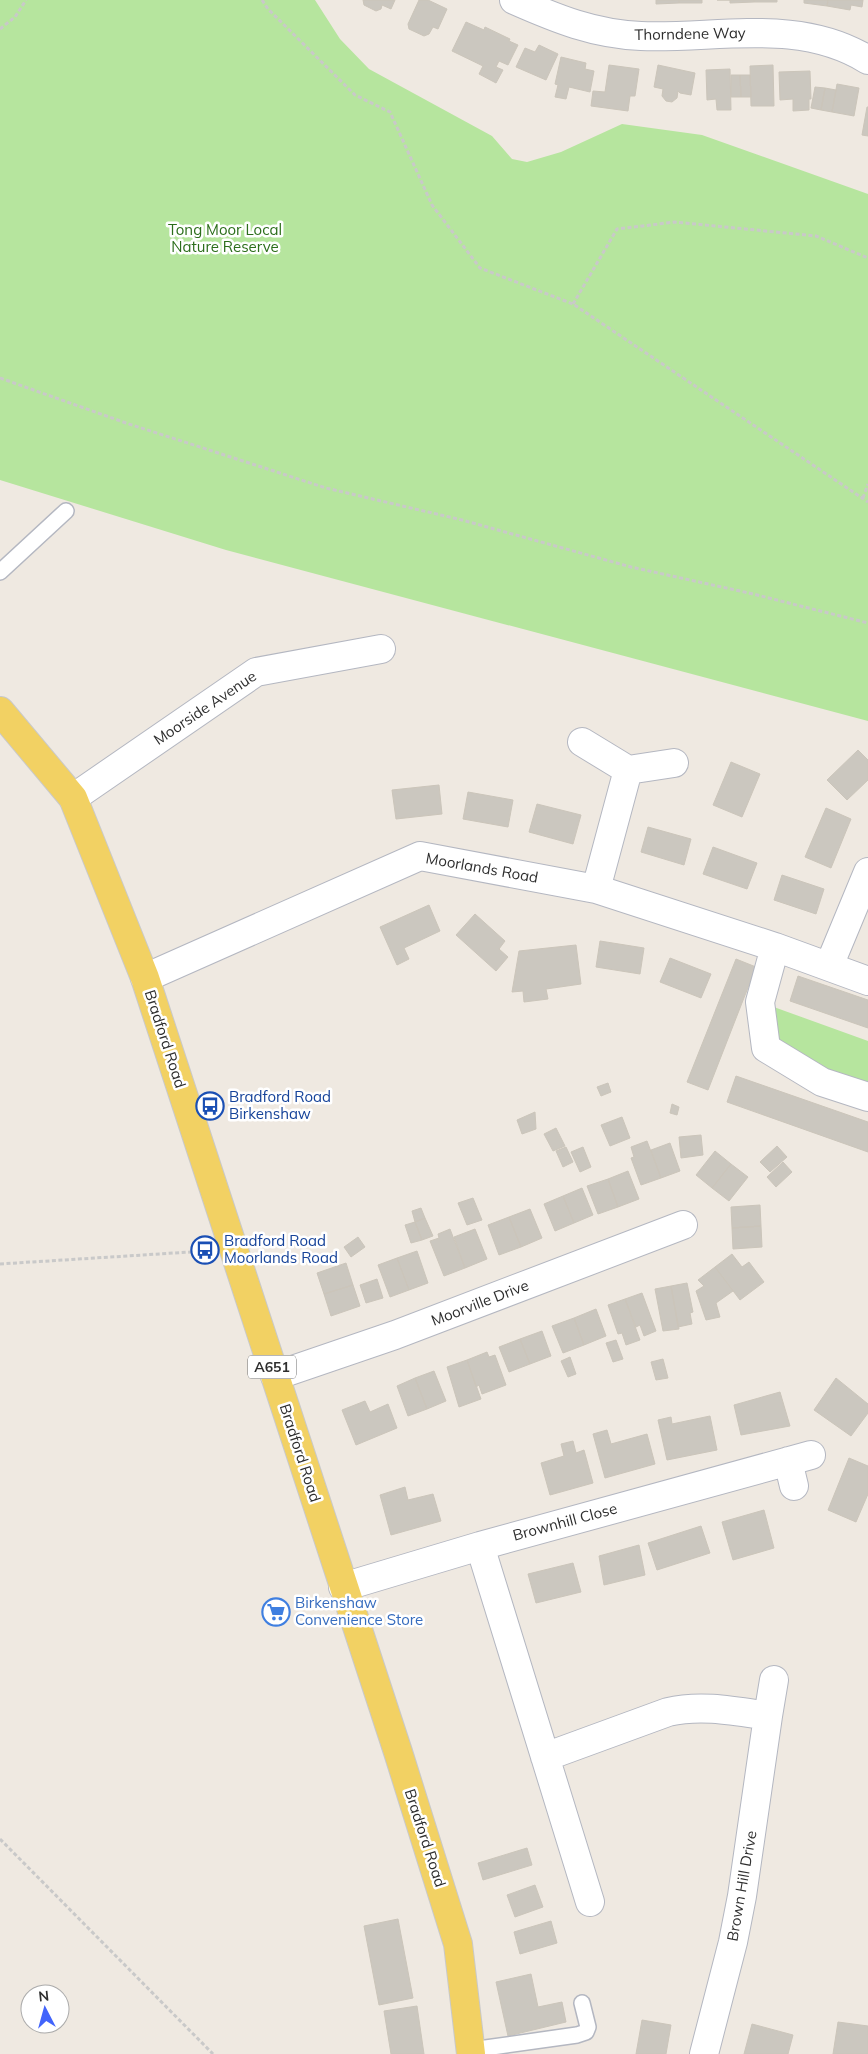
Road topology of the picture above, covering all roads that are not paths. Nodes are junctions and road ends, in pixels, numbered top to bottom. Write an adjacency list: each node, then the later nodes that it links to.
1 (514, 0): 2 (street, Thorndene Way)
2 (868, 60)
3 (66, 511): 4 (lane)
4 (0, 572)
5 (381, 649): 10 (street, Moorside Avenue)
6 (0, 712): 10 (main road, Bradford Road / A651)
7 (582, 742): 9 (street)
8 (674, 763): 9 (street)
9 (628, 770): 12 (street)
10 (73, 798): 15 (main road, Bradford Road / A651)
11 (868, 872): 14 (street)
12 (596, 888): 13 (street, Moorlands Road); 15 (street, Moorlands Road)
13 (774, 947): 14 (street, Moorlands Road); 17 (street)
14 (829, 966): 16 (street, Moorlands Road)
15 (145, 978): 19 (main road, Bradford Road / A651)
16 (868, 981)
17 (868, 1097)
18 (683, 1225): 19 (street, Moorville Drive)
19 (275, 1376): 22 (main road, Bradford Road / A651)
20 (798, 1467): 21 (street, Brownhill Close)
21 (480, 1546): 22 (street, Brownhill Close); 25 (street)
22 (343, 1587): 28 (main road, Bradford Road / A651)
23 (774, 1680): 24 (street, Brown Hill Drive)
24 (768, 1716): 25 (street); 29 (street, Brown Hill Drive)
25 (545, 1757): 26 (street)
26 (592, 1883)
27 (582, 2003): 28 (lane)
28 (471, 2052)
29 (704, 2054)

